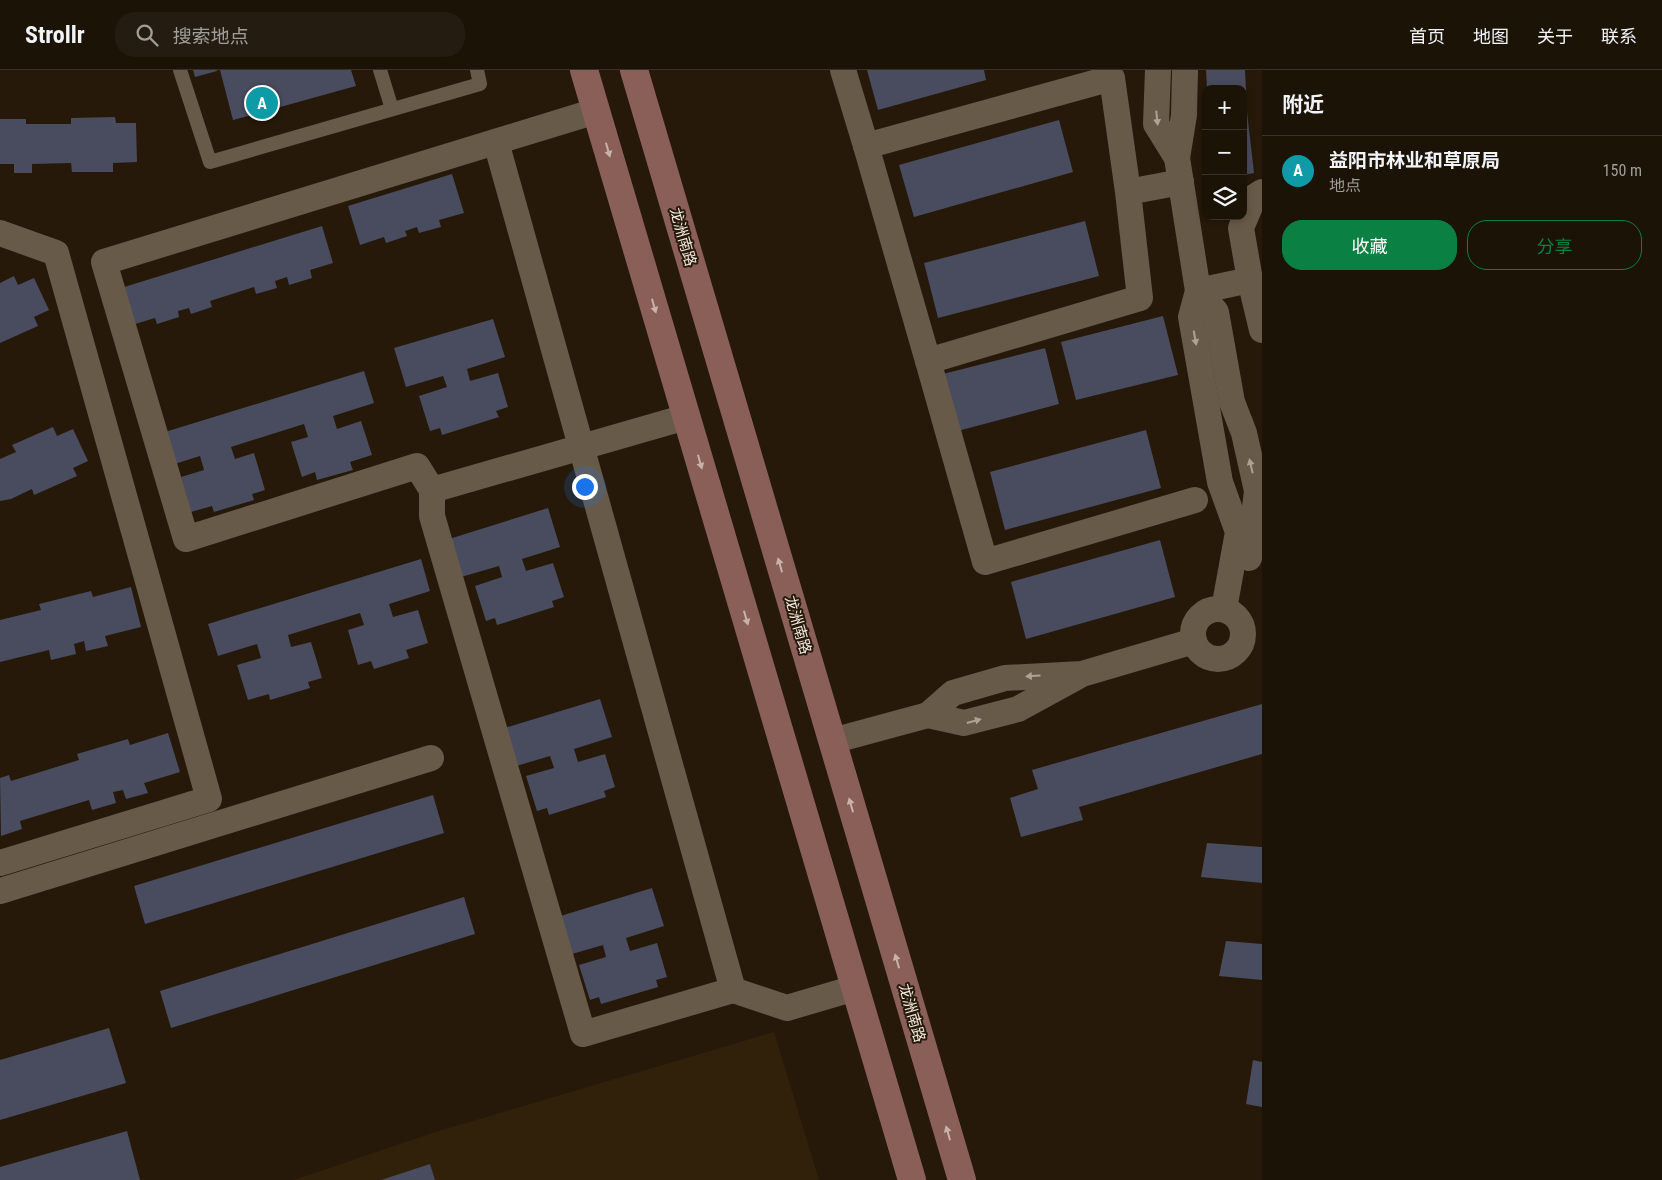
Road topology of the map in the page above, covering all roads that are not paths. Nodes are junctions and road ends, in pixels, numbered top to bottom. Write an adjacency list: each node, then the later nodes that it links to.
1 (180, 70): 9 (lane)
2 (380, 70): 9 (lane)
3 (476, 70): 9 (lane)
4 (584, 70): 10 (main road)
5 (634, 70): 27 (main road, 龙洲南路, one-way to 5)
6 (843, 70): 12 (street)
7 (1158, 70): 13 (street, one-way to 13)
8 (1185, 70): 13 (street)
9 (392, 109)
10 (596, 111): 11 (street); 21 (main road, one-way to 21)
11 (496, 142): 22 (street); 23 (street)
12 (866, 146): 14 (street); 20 (street)
13 (1179, 170): 14 (street); 18 (street)
14 (1128, 192): 20 (street)
15 (1262, 192): 17 (street)
16 (0, 233): 29 (street)
17 (1250, 280): 18 (street); 19 (street)
18 (1198, 290): 25 (street)
19 (1262, 330)
20 (928, 360): 24 (street)
21 (686, 417): 22 (street); 31 (main road, one-way to 31)
22 (582, 447): 23 (street); 32 (street)
23 (432, 490): 32 (street)
24 (1195, 500)
25 (1232, 614): 26 (street); 26 (street)
26 (1194, 641): 27 (street)
27 (832, 742): 34 (main road, 龙洲南路, one-way to 27)
28 (431, 758): 30 (street)
29 (0, 863)
30 (0, 891)
31 (855, 988): 32 (street); 33 (main road)
32 (733, 990)
33 (912, 1180)
34 (962, 1180)

